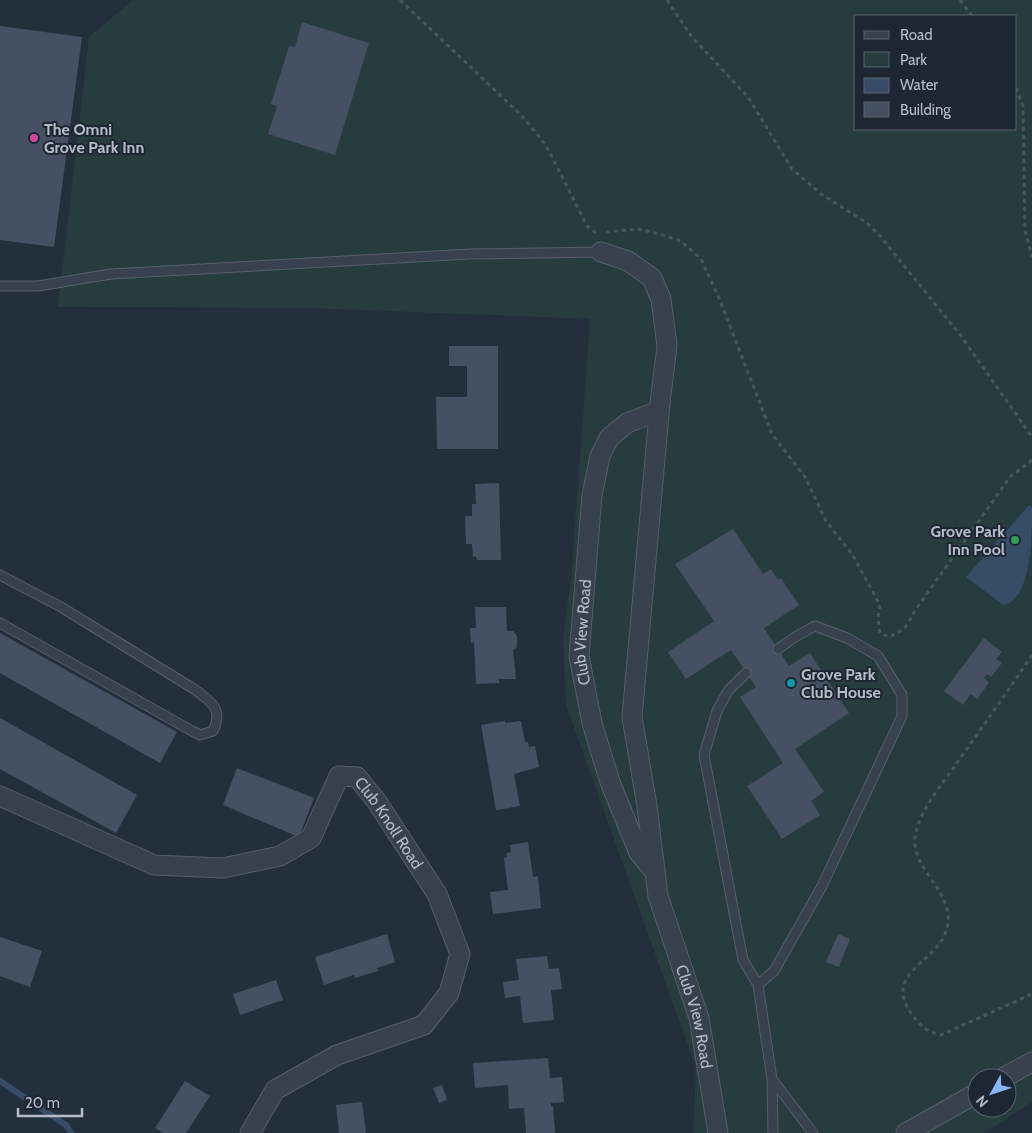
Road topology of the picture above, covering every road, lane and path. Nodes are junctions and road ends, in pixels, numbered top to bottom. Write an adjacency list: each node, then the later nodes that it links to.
1 (400, 0): 11 (path)
2 (667, 0): 10 (path)
3 (960, 0): 4 (path)
4 (971, 15)
5 (1017, 91): 7 (path)
6 (601, 252): 8 (lane); 9 (street, Club View Road)
7 (1032, 257)
8 (0, 286)
9 (659, 411): 18 (street, Club View Road); 18 (street, Club View Road)
10 (1032, 437)
11 (1032, 460)
12 (0, 575): 13 (lane)
13 (0, 623)
14 (778, 649): 19 (lane)
15 (1032, 655): 20 (path)
16 (746, 673): 19 (lane)
17 (0, 796): 25 (street, Club Knoll Road)
18 (655, 872): 26 (street, Club View Road)
19 (758, 985): 23 (lane)
20 (1032, 994)
21 (1032, 1062): 22 (street)
22 (1017, 1070)
23 (772, 1079): 27 (lane); 28 (lane)
24 (967, 1099): 29 (street)
25 (250, 1133)
26 (718, 1133)
27 (772, 1133)
28 (813, 1133)
29 (906, 1133)

